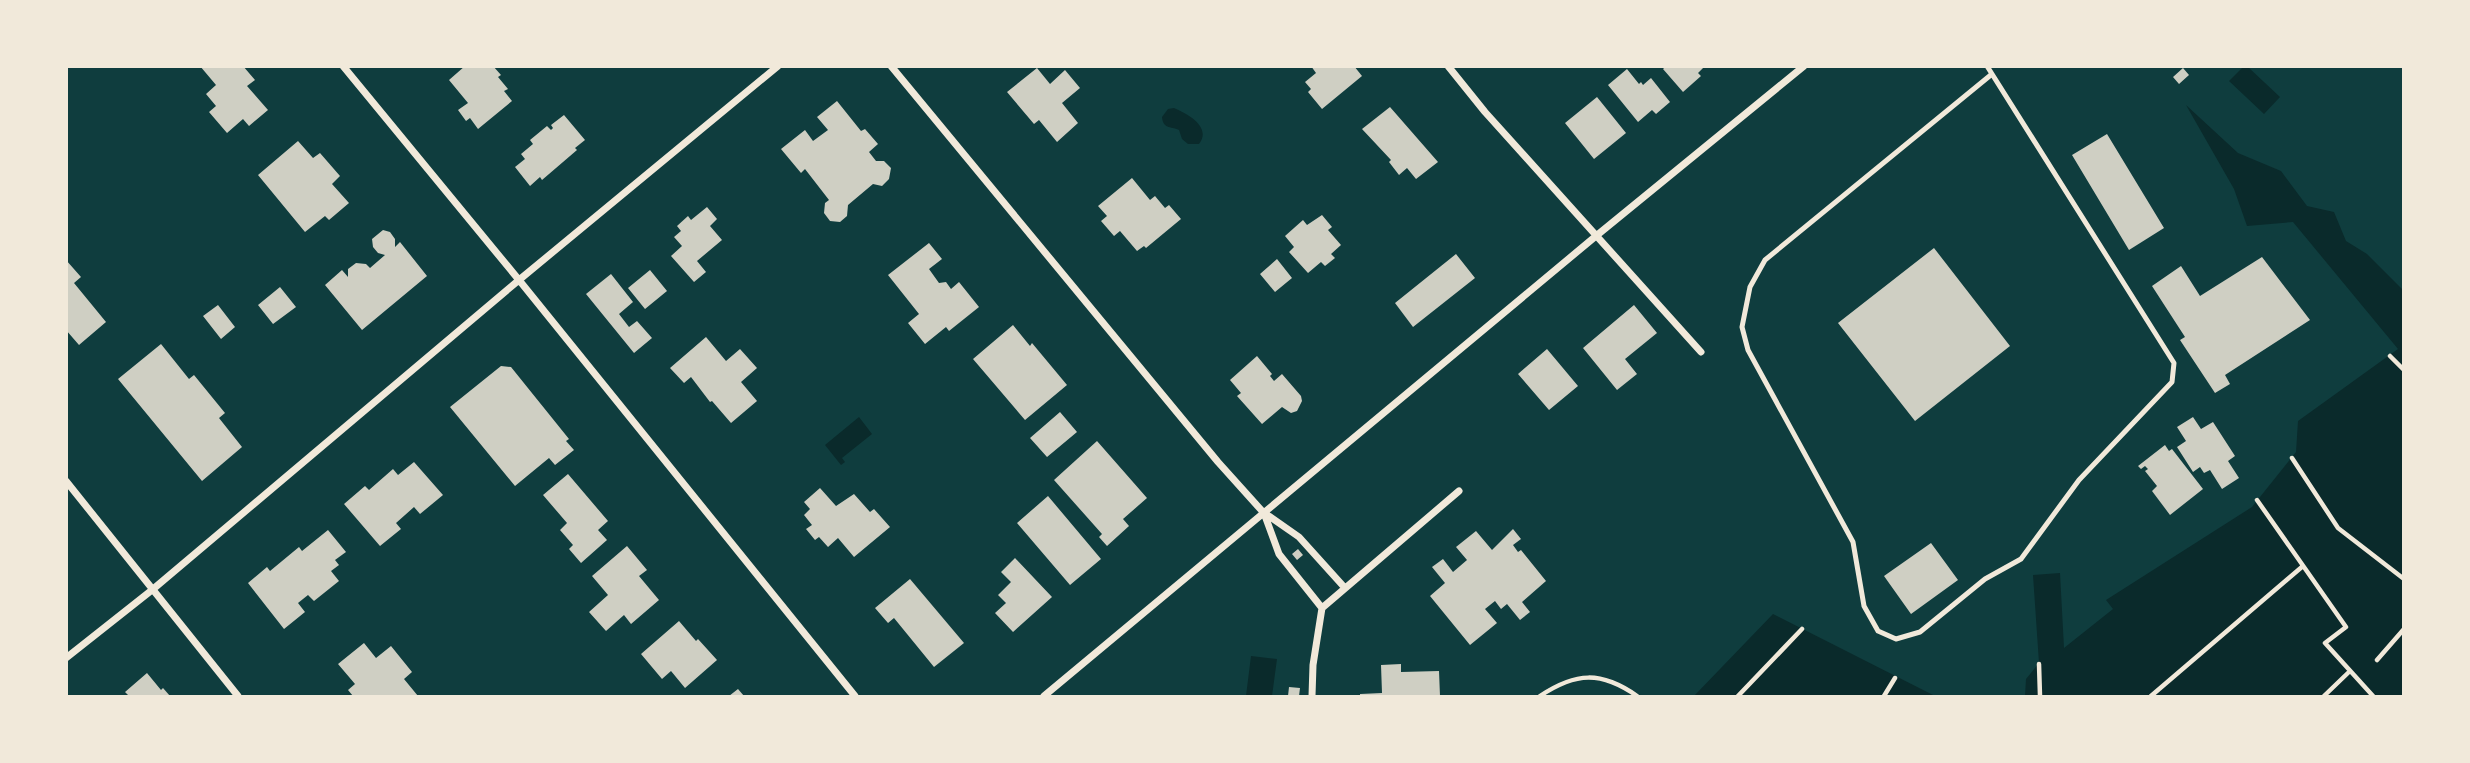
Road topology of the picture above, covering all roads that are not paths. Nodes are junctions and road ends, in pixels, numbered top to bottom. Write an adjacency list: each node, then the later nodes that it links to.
1 (343, 66): 9 (street)
2 (778, 66): 9 (street)
3 (891, 66): 13 (street)
4 (1448, 66): 8 (street)
5 (1804, 66): 8 (street)
6 (1987, 66): 7 (lane)
7 (1992, 74): 7 (lane)
8 (1596, 236): 10 (street); 13 (street)
9 (519, 280): 15 (street); 19 (street)
10 (1701, 352)
11 (66, 481): 15 (street)
12 (1459, 491): 14 (street)
13 (1264, 512): 14 (street); 16 (street); 20 (street)
14 (1345, 588): 16 (street)
15 (152, 590): 17 (street); 18 (street)
16 (1322, 608): 21 (street)
17 (66, 658)
18 (238, 696)
19 (855, 696)
20 (1044, 696)
21 (1312, 696)

